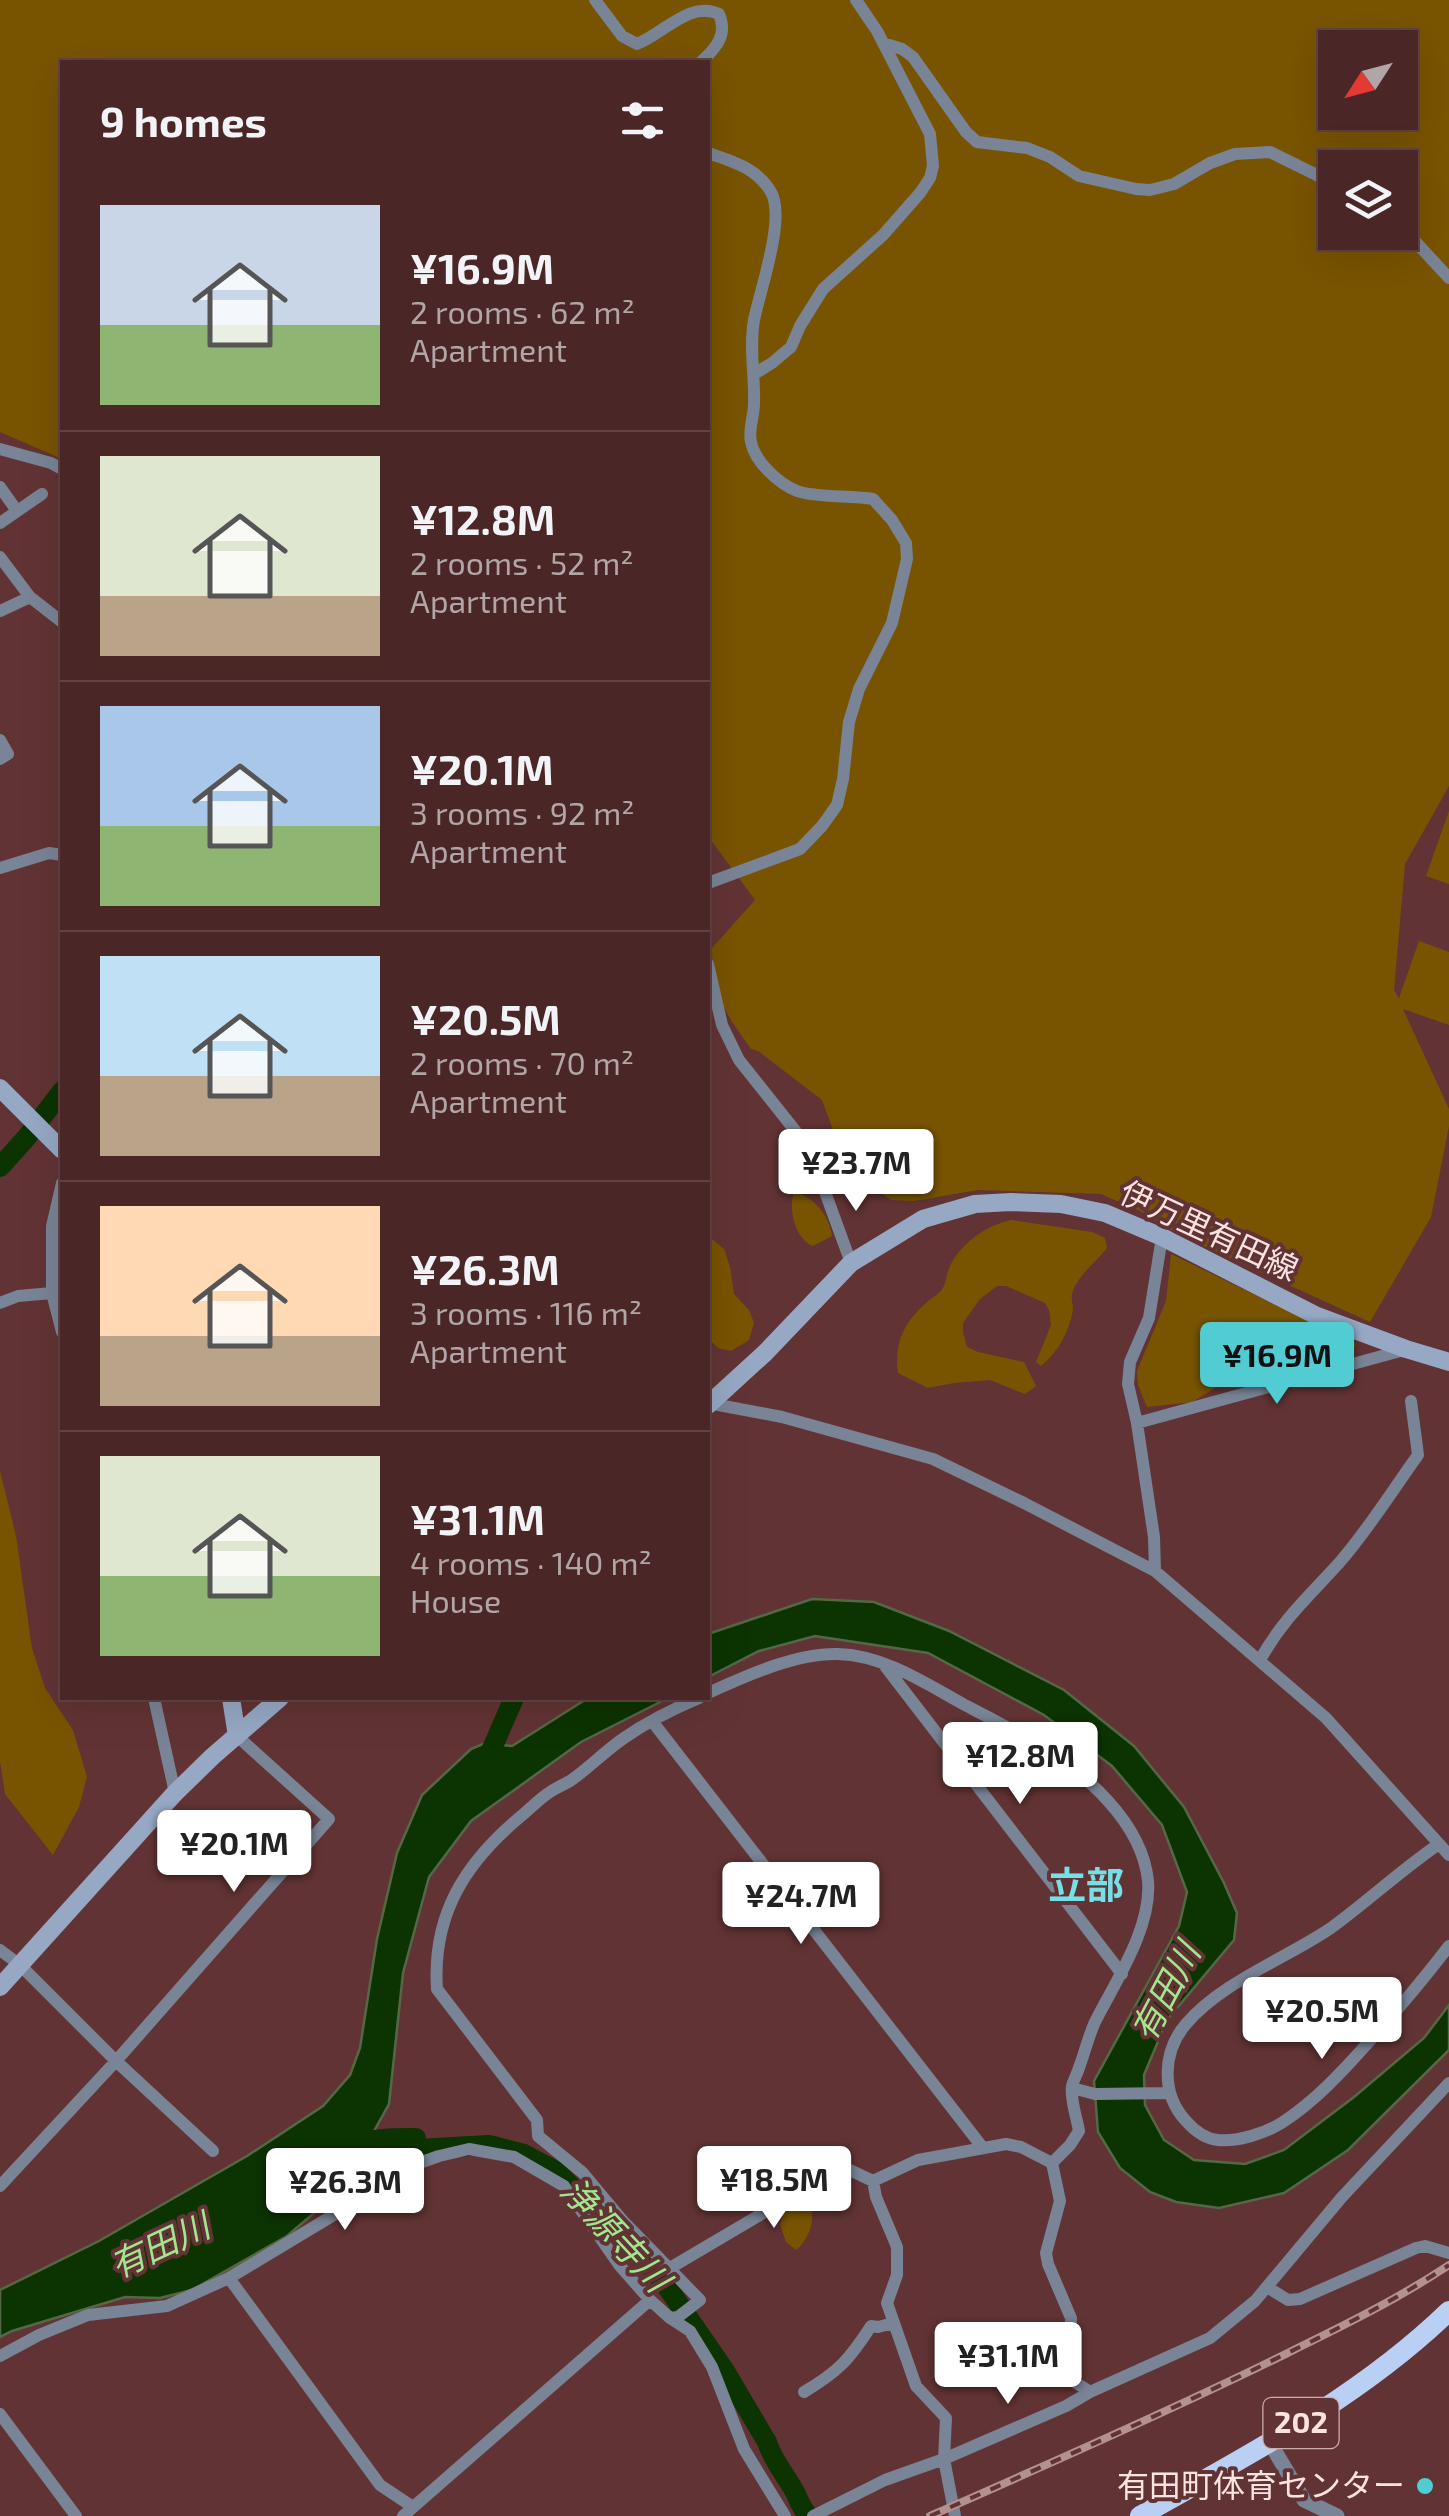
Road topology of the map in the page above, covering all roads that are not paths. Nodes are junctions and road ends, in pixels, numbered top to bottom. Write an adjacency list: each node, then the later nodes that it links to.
1 (595, 0): 4 (street)
2 (856, 0): 3 (street)
3 (882, 44): 6 (street); 9 (street)
4 (703, 60)
5 (710, 153): 9 (street)
6 (1318, 176)
7 (1418, 244): 8 (street)
8 (1449, 278)
9 (754, 374): 24 (street)
10 (0, 449): 11 (street)
11 (60, 468)
12 (0, 487): 14 (street)
13 (42, 494): 14 (street)
14 (16, 511): 15 (street)
15 (0, 523)
16 (0, 557): 17 (street)
17 (30, 597): 18 (street); 19 (street)
18 (0, 611)
19 (60, 620)
20 (0, 740): 21 (street)
21 (0, 759)
22 (60, 855): 23 (street)
23 (0, 868)
24 (710, 881)
25 (710, 973): 30 (street)
26 (0, 1088): 27 (main road)
27 (57, 1145)
28 (60, 1192): 31 (street)
29 (1162, 1237): 30 (main road, 伊万里有田線); 34 (main road, 伊万里有田線); 39 (street)
30 (851, 1263): 36 (main road, 伊万里有田線)
31 (52, 1293): 32 (street); 33 (street)
32 (0, 1303)
33 (60, 1324)
34 (1406, 1349): 35 (main road, 伊万里有田線); 39 (street)
35 (1449, 1362)
36 (710, 1402)
37 (1411, 1402): 41 (street)
38 (710, 1404): 40 (street)
39 (1137, 1423): 40 (street)
40 (1155, 1572): 41 (street)
41 (1260, 1660): 51 (street)
42 (884, 1664): 43 (street); 55 (street); 55 (street)
43 (710, 1693)
44 (154, 1700): 50 (street)
45 (231, 1700): 49 (main road)
46 (278, 1700): 49 (main road)
47 (695, 1700): 48 (street)
48 (652, 1720): 61 (street); 67 (street)
49 (237, 1736): 50 (main road); 57 (street)
50 (175, 1793): 54 (main road)
51 (1444, 1849): 60 (street)
52 (1449, 1946): 60 (street)
53 (0, 1950): 54 (street)
54 (20, 1964): 56 (main road); 57 (street)
55 (1122, 1974): 59 (street)
56 (0, 1987)
57 (116, 2062): 62 (street); 65 (street)
58 (1449, 2083): 69 (street)
59 (1072, 2088): 60 (street); 63 (street)
60 (1168, 2093)
61 (983, 2148): 63 (street); 64 (street)
62 (213, 2152)
63 (1052, 2162): 76 (street)
64 (872, 2180): 67 (street); 73 (street)
65 (0, 2186)
66 (1449, 2253): 69 (street)
67 (670, 2268): 72 (street)
68 (229, 2278): 70 (street); 74 (street); 80 (street)
69 (1267, 2287): 76 (street)
70 (650, 2300): 72 (street); 80 (street)
71 (1449, 2312): 78 (highway, 202)
72 (674, 2317): 83 (street)
73 (894, 2322): 75 (street); 79 (street)
74 (0, 2356)
75 (804, 2392)
76 (1090, 2392): 79 (street)
77 (0, 2414): 82 (street)
78 (1270, 2443): 85 (highway, 202); 86 (street)
79 (944, 2459): 81 (street); 84 (street)
80 (408, 2511)
81 (819, 2512)
82 (73, 2515)
83 (785, 2516)
84 (956, 2516)
85 (1140, 2516)
86 (1337, 2516)

